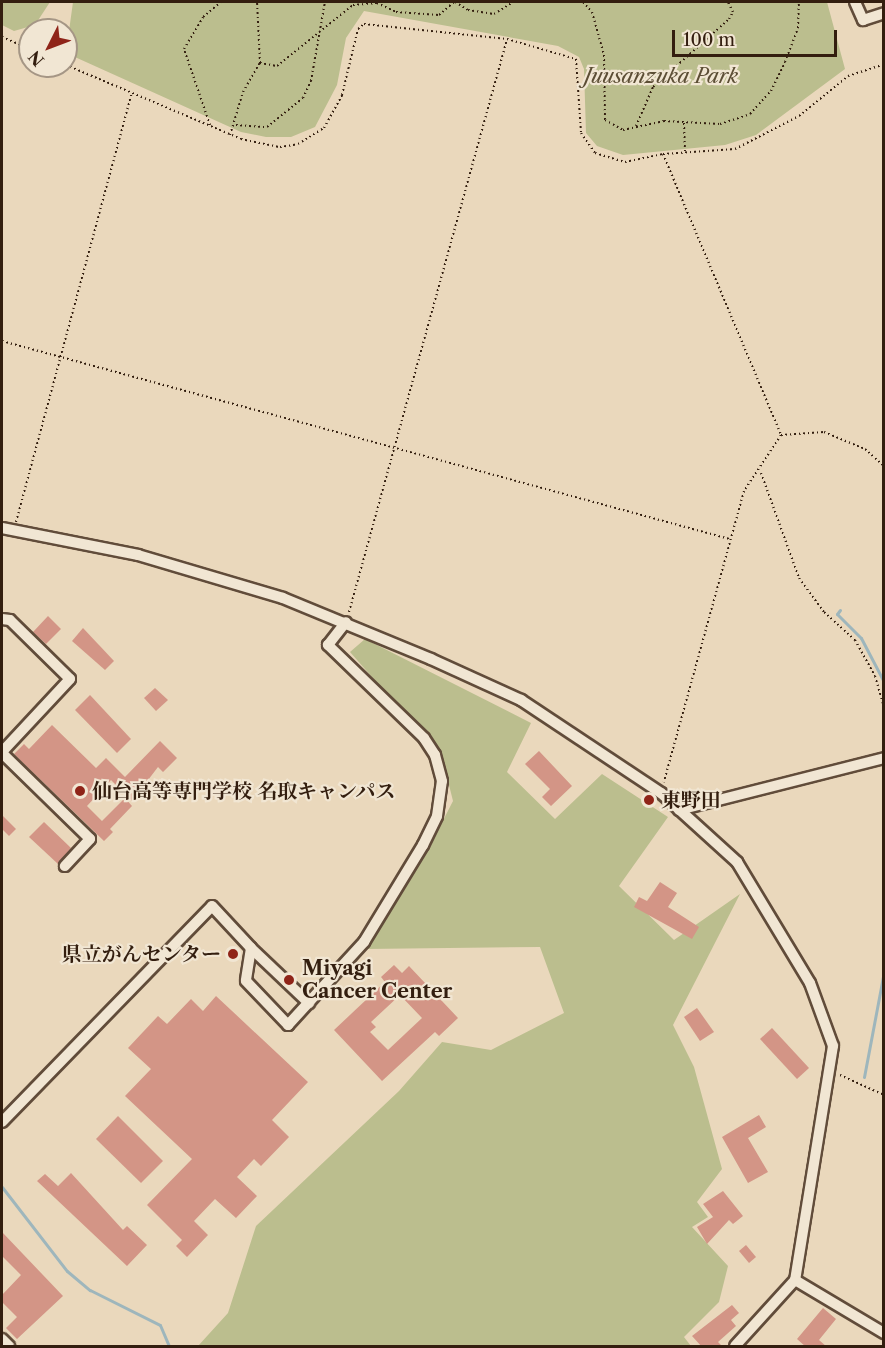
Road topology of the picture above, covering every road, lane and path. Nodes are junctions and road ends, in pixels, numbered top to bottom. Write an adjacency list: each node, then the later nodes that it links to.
1 (221, 2): 20 (path)
2 (257, 2): 15 (path)
3 (325, 2): 11 (path)
4 (454, 2): 5 (path); 11 (path)
5 (513, 2)
6 (584, 2): 22 (path)
7 (728, 2): 22 (path)
8 (799, 2): 19 (path)
9 (855, 2): 10 (street)
10 (884, 13)
11 (319, 31): 15 (path); 21 (path)
12 (2, 37): 14 (path)
13 (507, 39): 23 (path); 25 (path); 29 (path)
14 (18, 44)
15 (260, 63): 21 (path)
16 (884, 64): 24 (path)
17 (78, 70): 18 (path)
18 (132, 93): 20 (path); 27 (path)
19 (684, 123): 22 (path); 24 (path)
20 (210, 125): 23 (path)
21 (236, 125): 23 (path)
22 (636, 126)
23 (230, 135)
24 (685, 153): 25 (path)
25 (663, 154): 28 (path)
26 (2, 340): 27 (path)
27 (60, 357): 29 (path); 33 (path)
28 (781, 435): 30 (path); 31 (path)
29 (396, 446): 34 (path); 36 (path)
30 (884, 466)
31 (760, 471): 34 (path); 37 (path)
32 (2, 528): 33 (street)
33 (14, 530): 36 (street)
34 (730, 539): 40 (path)
35 (2, 620): 38 (street)
36 (346, 622): 40 (street); 44 (street)
37 (884, 707)
38 (2, 753): 42 (street)
39 (884, 758): 41 (street)
40 (661, 793): 41 (street)
41 (679, 810): 45 (street)
42 (65, 866)
43 (251, 948): 44 (street); 44 (street); 47 (street)
44 (309, 1003)
45 (832, 1071): 46 (path); 48 (street)
46 (884, 1095)
47 (2, 1122)
48 (795, 1280): 49 (street); 52 (street)
49 (884, 1333)
50 (2, 1339): 51 (street)
51 (9, 1347)
52 (735, 1347)

